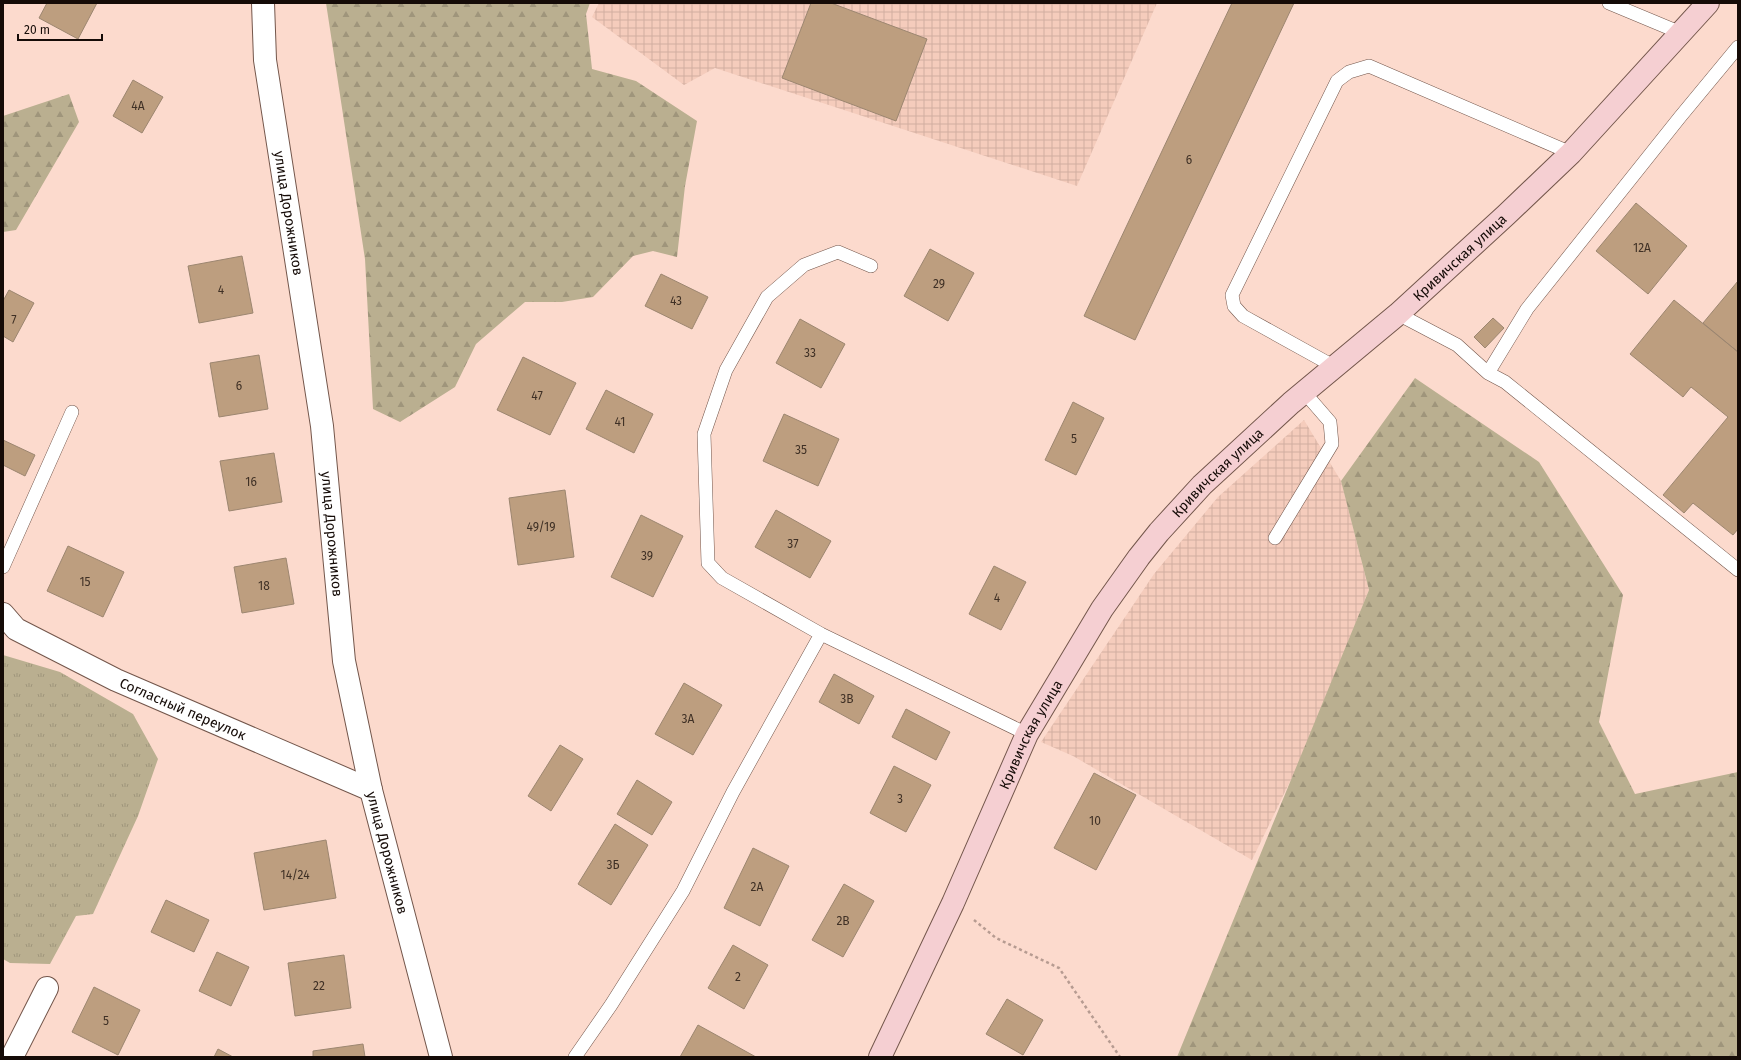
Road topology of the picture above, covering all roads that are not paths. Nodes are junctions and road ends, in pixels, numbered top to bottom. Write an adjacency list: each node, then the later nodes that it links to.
1 (263, 3): 19 (street, улица Дорожников)
2 (1610, 3): 4 (lane)
3 (1708, 3): 4 (street, Кривичская улица)
4 (1681, 33): 6 (street, Кривичская улица)
5 (1738, 47): 10 (lane)
6 (1571, 153): 8 (street, Кривичская улица); 9 (lane)
7 (871, 266): 17 (lane)
8 (1398, 314): 9 (street, Кривичская улица); 10 (lane)
9 (1335, 366): 11 (street, Кривичская улица)
10 (1488, 373): 15 (lane)
11 (1304, 392): 13 (lane); 18 (street, Кривичская улица)
12 (72, 412): 14 (lane)
13 (1275, 538)
14 (3, 567)
15 (1738, 570)
16 (3, 614): 19 (street, Согласный переулок)
17 (821, 634): 18 (lane); 23 (lane)
18 (1027, 734): 24 (street, Кривичская улица)
19 (371, 790): 22 (street, улица Дорожников)
20 (47, 988): 21 (street)
21 (12, 1057)
22 (441, 1057)
23 (575, 1057)
24 (880, 1057)

